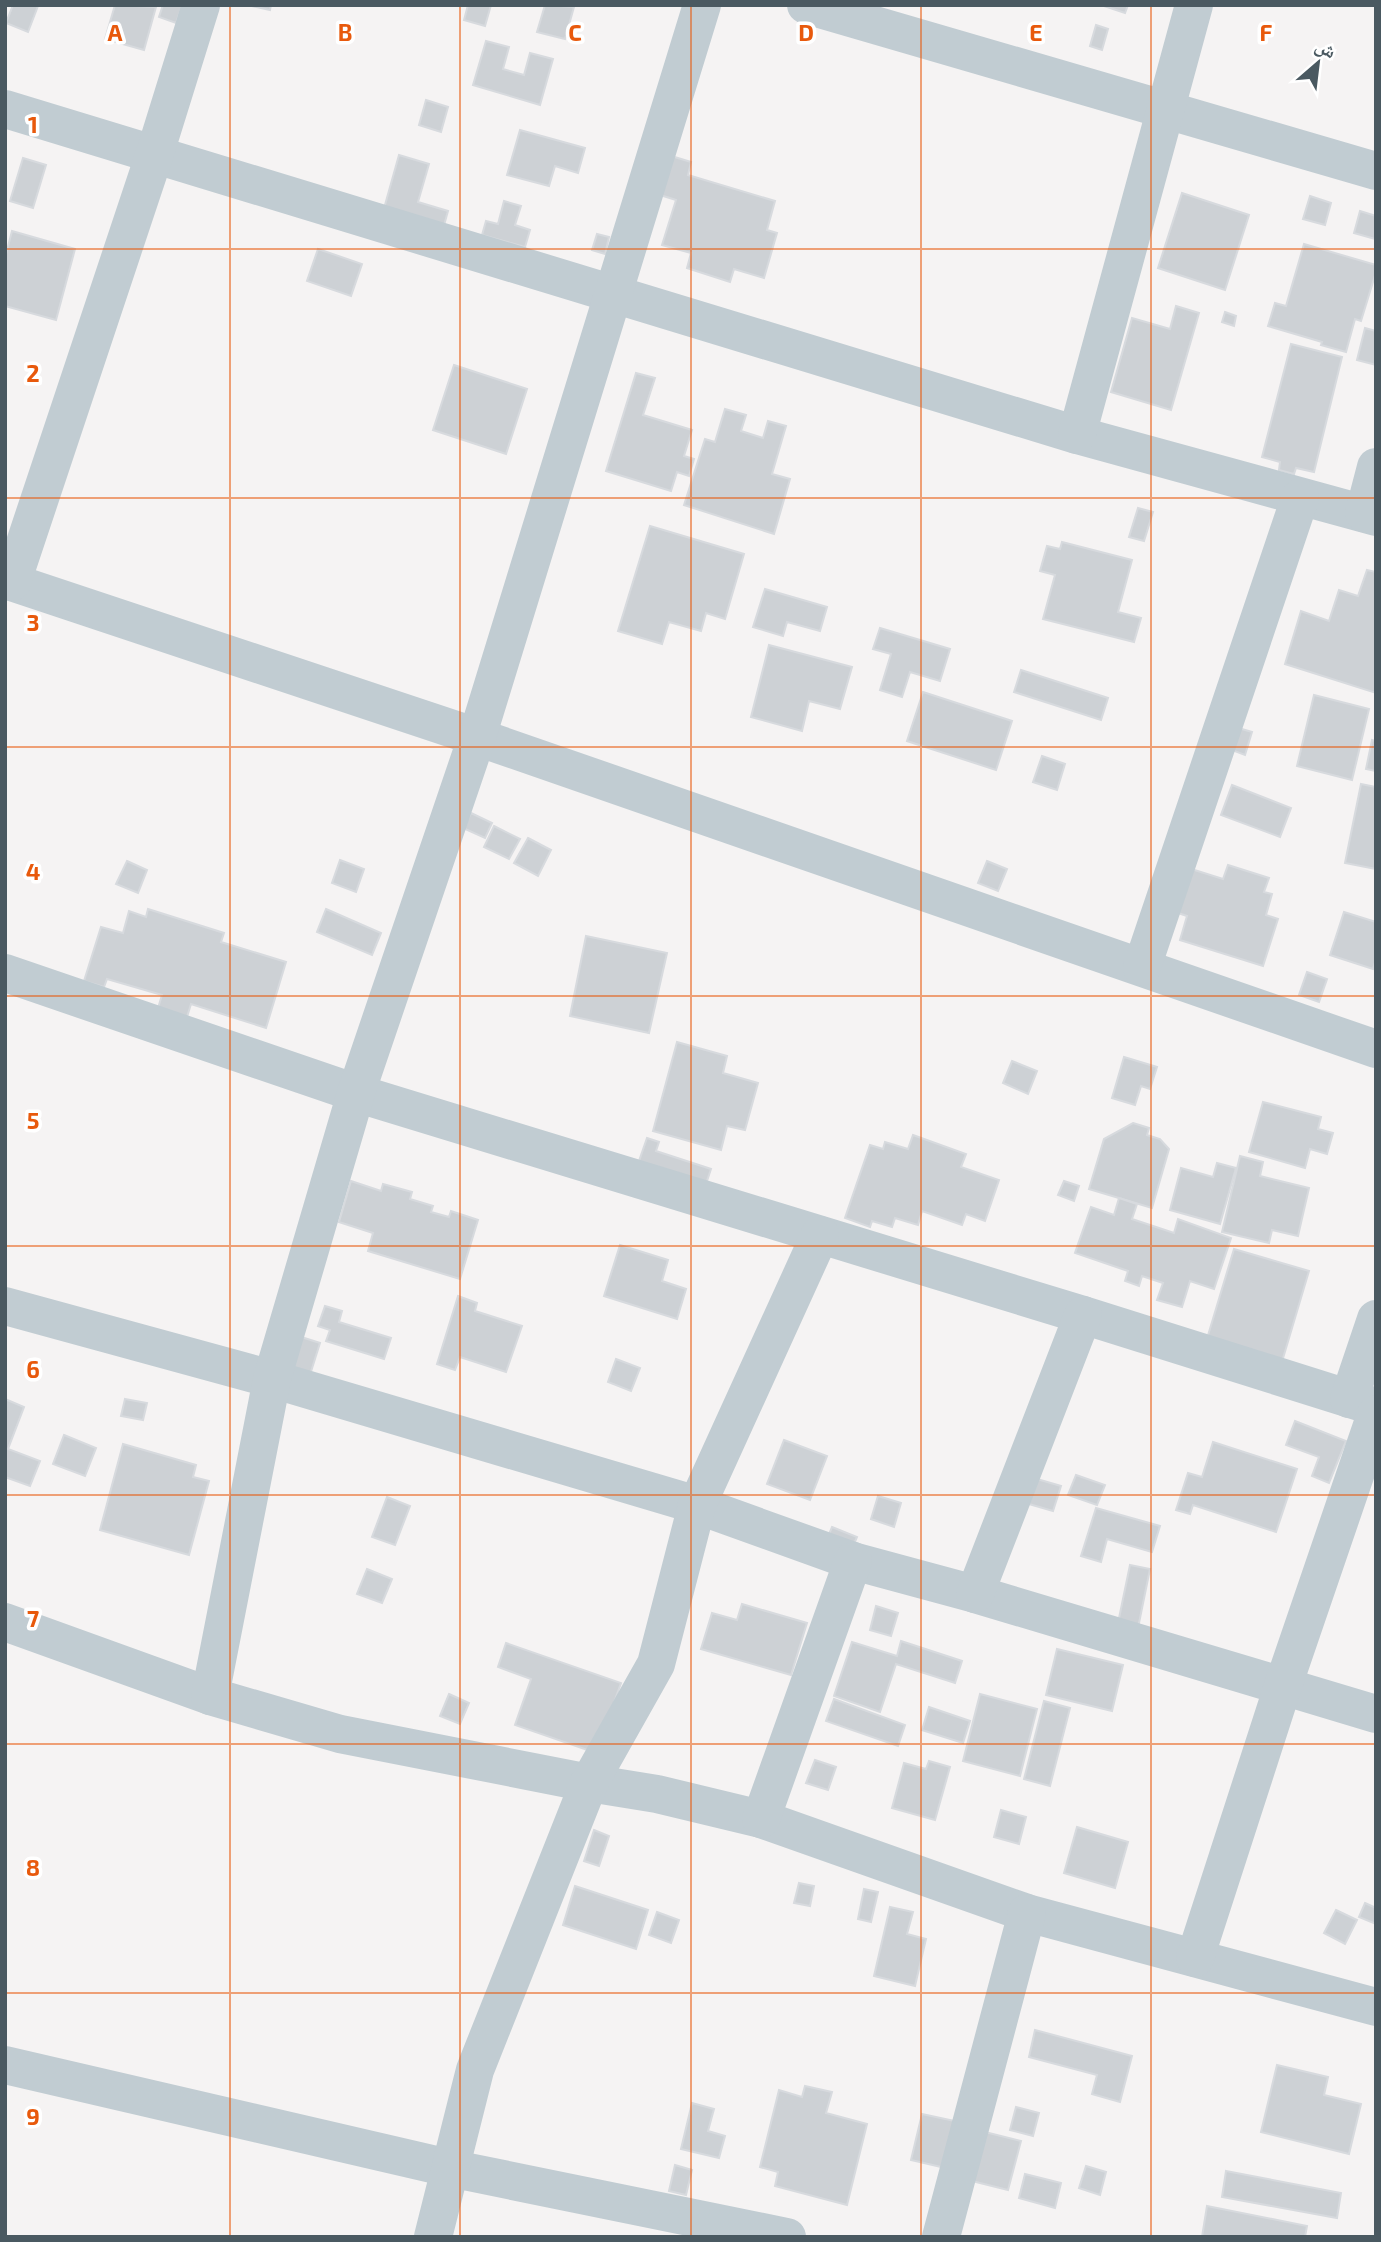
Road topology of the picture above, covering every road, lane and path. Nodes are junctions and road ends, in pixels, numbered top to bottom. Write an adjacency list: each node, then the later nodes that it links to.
1 (201, 5): 7 (street)
2 (702, 5): 9 (street)
3 (806, 5): 5 (street)
4 (1194, 5): 5 (street)
5 (1164, 109): 8 (street); 10 (street)
6 (5, 110): 7 (street)
7 (155, 153): 9 (street); 14 (street)
8 (1376, 171)
9 (614, 295): 10 (street); 15 (street)
10 (1077, 435): 12 (street)
11 (1376, 467): 13 (street)
12 (1300, 498): 13 (street); 16 (street)
13 (1370, 515)
14 (9, 581): 15 (street)
15 (477, 737): 16 (street); 19 (street)
16 (1142, 967): 18 (street)
17 (5, 973): 19 (street)
18 (1376, 1049)
19 (356, 1094): 20 (street); 24 (street)
20 (820, 1235): 22 (street); 26 (street)
21 (5, 1306): 24 (street)
22 (1083, 1315): 25 (street); 28 (street)
23 (1376, 1319): 25 (street)
24 (272, 1379): 26 (street); 31 (street)
25 (1367, 1407): 30 (street)
26 (697, 1505): 27 (street); 33 (street)
27 (853, 1561): 28 (street); 34 (street)
28 (975, 1594): 30 (street)
29 (5, 1622): 31 (street)
30 (1283, 1686): 32 (street); 36 (street)
31 (210, 1696): 33 (street)
32 (1376, 1714)
33 (589, 1783): 34 (street); 39 (street)
34 (761, 1819): 35 (street)
35 (1027, 1913): 36 (street); 42 (street)
36 (1195, 1958): 37 (street)
37 (1376, 2007)
38 (5, 2065): 39 (street)
39 (449, 2168): 40 (street); 41 (street)
40 (433, 2237)
41 (787, 2237)
42 (941, 2237)

